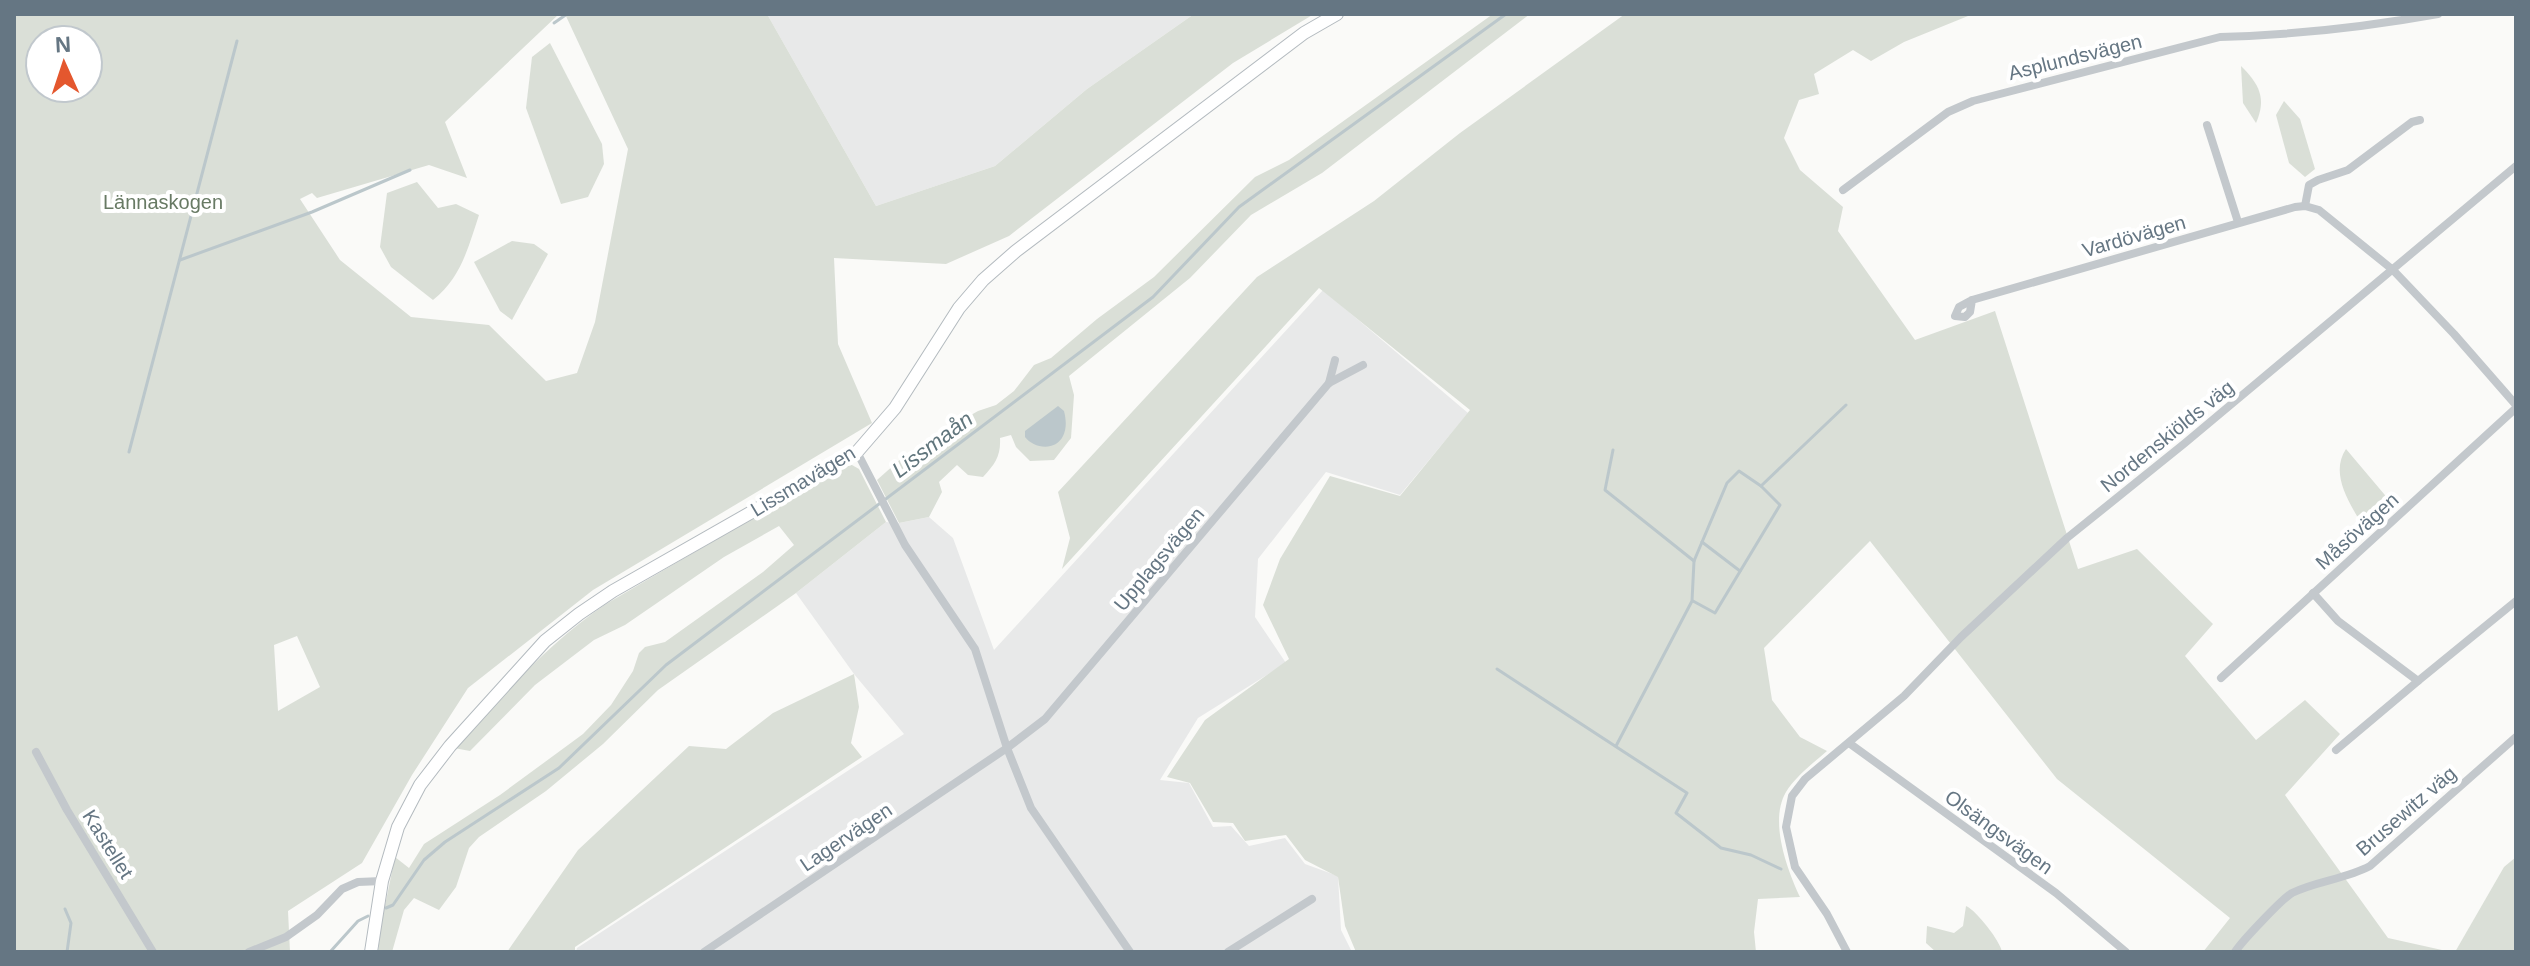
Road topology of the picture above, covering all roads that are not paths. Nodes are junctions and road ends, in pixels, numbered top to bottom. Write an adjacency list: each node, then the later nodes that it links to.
1 (1337, 14): 15 (street, Lissmavägen)
2 (2438, 14): 6 (street, Asplundsvägen)
3 (2420, 120): 7 (street)
4 (2207, 125): 8 (street)
5 (2516, 166): 9 (street, Nordenskiölds väg)
6 (1843, 190)
7 (2305, 206): 8 (street, Vardövägen); 9 (street)
8 (2238, 222): 10 (street, Vardövägen)
9 (2393, 270): 14 (street); 21 (street, Nordenskiölds väg)
10 (1972, 300)
11 (1335, 360): 13 (street)
12 (1363, 365): 13 (street)
13 (1329, 383): 22 (street, Upplagsvägen)
14 (2516, 407): 16 (street, Måsövägen)
15 (857, 452): 22 (street); 25 (street, Lissmavägen)
16 (2313, 593): 18 (street, Måsövägen); 19 (street)
17 (2516, 601): 19 (street)
18 (2221, 678)
19 (2418, 681): 23 (street)
20 (2516, 737): 35 (street, Brusewitz väg)
21 (1849, 743): 33 (street, Nordenskiölds väg); 34 (street, Olsängsvägen)
22 (1007, 748): 30 (street, Lagervägen); 31 (street)
23 (2336, 750)
24 (36, 752): 27 (street, Kastellet)
25 (382, 881): 28 (street); 29 (street, Lissmavägen)
26 (1312, 899): 32 (street)
27 (153, 952)
28 (249, 952)
29 (371, 952)
30 (704, 952)
31 (1130, 952)
32 (1228, 952)
33 (1847, 952)
34 (2126, 952)
35 (2235, 952)

